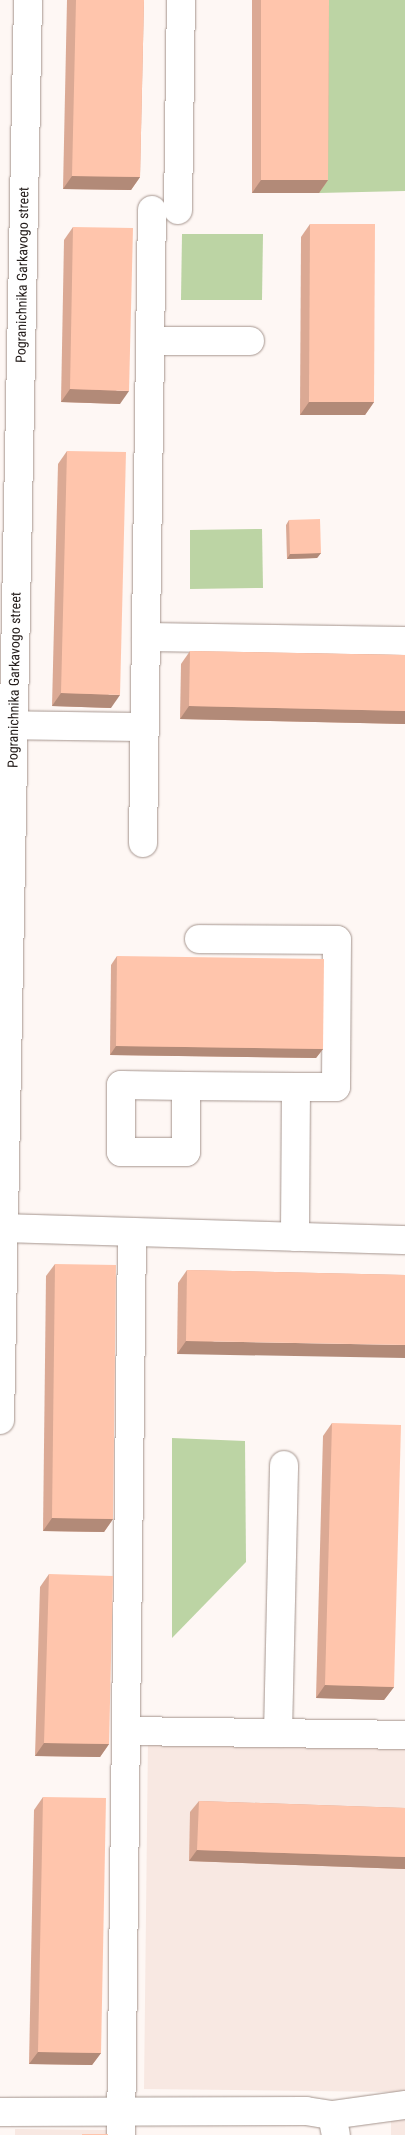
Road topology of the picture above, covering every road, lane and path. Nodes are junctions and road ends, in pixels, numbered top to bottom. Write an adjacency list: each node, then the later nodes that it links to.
1 (28, 0): 7 (street, Pogranichnika Garkavogo street)
2 (181, 0): 3 (street)
3 (150, 341): 4 (street); 5 (street)
4 (250, 341)
5 (146, 637): 6 (street); 8 (street)
6 (405, 641)
7 (7, 721): 8 (street); 13 (street, Pogranichnika Garkavogo street)
8 (144, 728): 9 (street)
9 (143, 843)
10 (199, 939): 12 (street)
11 (186, 1086): 12 (street)
12 (296, 1087): 15 (street)
13 (2, 1228): 14 (street); 17 (street, Pogranichnika Garkavogo street)
14 (132, 1232): 15 (street); 20 (street)
15 (295, 1237): 16 (street)
16 (405, 1240)
17 (1, 1278): 18 (street, Pogranichnika Garkavogo street)
18 (0, 1420)
19 (284, 1465): 21 (street)
20 (126, 1731): 21 (street); 25 (street)
21 (278, 1733): 22 (street)
22 (405, 1735)
23 (405, 2105): 26 (street)
24 (0, 2112): 25 (street)
25 (121, 2123): 26 (street)
26 (334, 2125)

